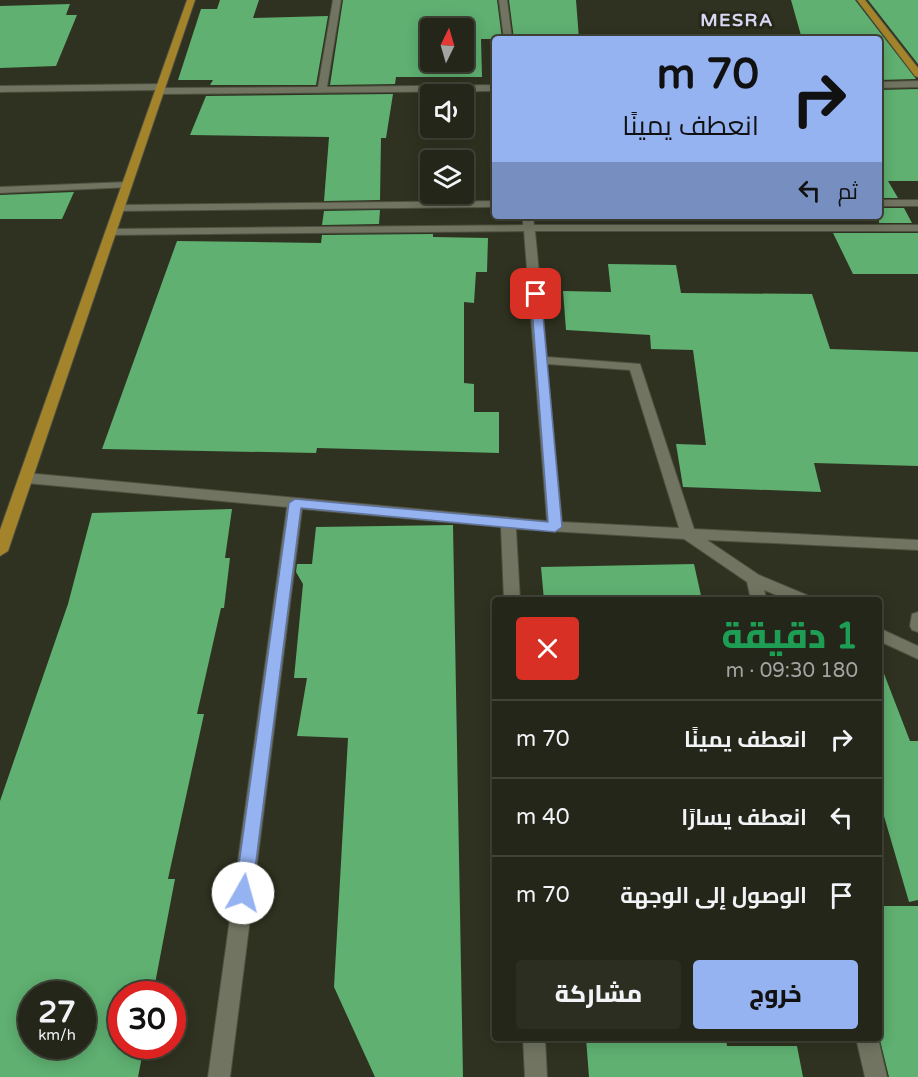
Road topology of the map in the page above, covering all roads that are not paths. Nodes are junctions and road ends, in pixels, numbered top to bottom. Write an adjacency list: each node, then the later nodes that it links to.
1 (191, 0): 11 (main road)
2 (337, 0): 12 (street)
3 (503, 0): 5 (street)
4 (861, 0): 6 (main road)
5 (508, 36)
6 (918, 74)
7 (918, 84): 8 (street)
8 (882, 85)
9 (492, 88): 12 (street)
10 (0, 89): 11 (street)
11 (160, 89): 12 (street); 13 (main road)
12 (322, 90)
13 (127, 185): 14 (street); 18 (main road)
14 (0, 190)
15 (882, 203): 16 (street)
16 (918, 203)
17 (492, 204): 18 (street)
18 (119, 208): 21 (main road)
19 (528, 222): 20 (street); 21 (street); 22 (street)
20 (918, 228)
21 (111, 232): 23 (main road)
22 (542, 360): 26 (street); 28 (street)
23 (26, 478): 24 (street); 27 (main road)
24 (295, 503): 25 (street); 41 (street)
25 (508, 523): 26 (street); 32 (street)
26 (555, 527): 28 (street)
27 (3, 532): 30 (main road)
28 (688, 534): 29 (street); 31 (street)
29 (918, 545)
30 (0, 551)
31 (754, 579): 33 (street); 34 (street)
32 (512, 597)
33 (758, 597)
34 (796, 597)
35 (918, 618): 36 (street)
36 (918, 626)
37 (882, 635): 38 (street)
38 (918, 653)
39 (534, 1041): 42 (street)
40 (868, 1041): 43 (street)
41 (219, 1077)
42 (536, 1077)
43 (876, 1077)

